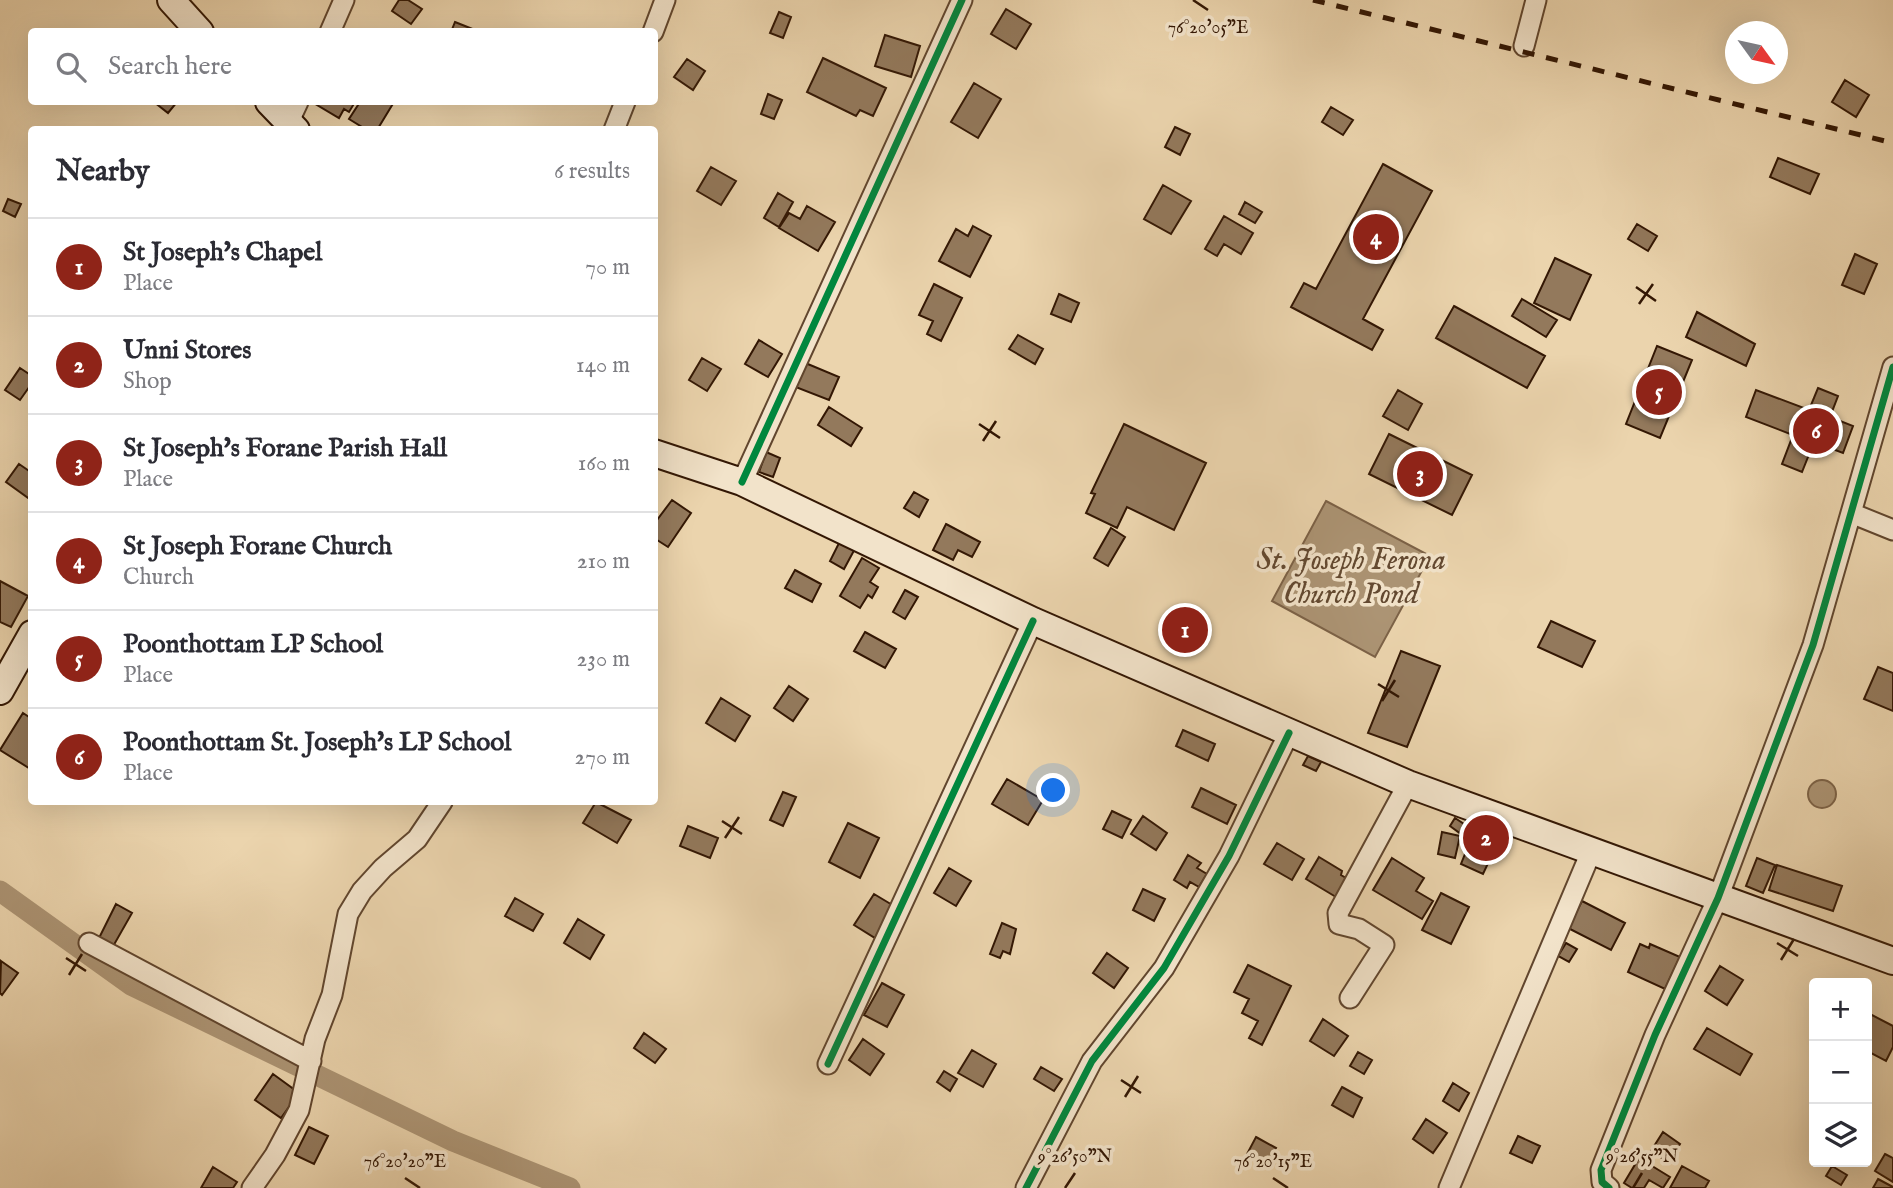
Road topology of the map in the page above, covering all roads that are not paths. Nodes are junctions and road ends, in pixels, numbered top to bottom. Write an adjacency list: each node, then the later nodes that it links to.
1 (171, 0): 6 (main road)
2 (344, 0): 7 (street)
3 (665, 0): 8 (street)
4 (962, 0): 16 (street)
5 (1536, 0): 9 (street)
6 (196, 28)
7 (332, 28)
8 (654, 28)
9 (1524, 46)
10 (273, 105): 12 (main road)
11 (624, 105): 13 (street)
12 (292, 120)
13 (616, 126)
14 (1893, 367): 17 (street)
15 (658, 454): 16 (main road)
16 (742, 482): 19 (main road)
17 (1851, 513): 18 (street); 26 (street)
18 (1893, 530)
19 (1032, 621): 22 (main road); 30 (street)
20 (28, 641): 21 (main road)
21 (0, 691)
22 (1289, 733): 23 (main road); 33 (street)
23 (1408, 785): 25 (main road); 29 (street)
24 (440, 805): 31 (street)
25 (1591, 852): 26 (main road); 34 (street)
26 (1718, 898): 28 (main road); 35 (street)
27 (89, 943): 31 (street)
28 (1893, 961)
29 (1350, 998)
30 (828, 1064)
31 (308, 1073): 32 (street)
32 (252, 1188)
33 (1026, 1188)
34 (1449, 1188)
35 (1609, 1188)

